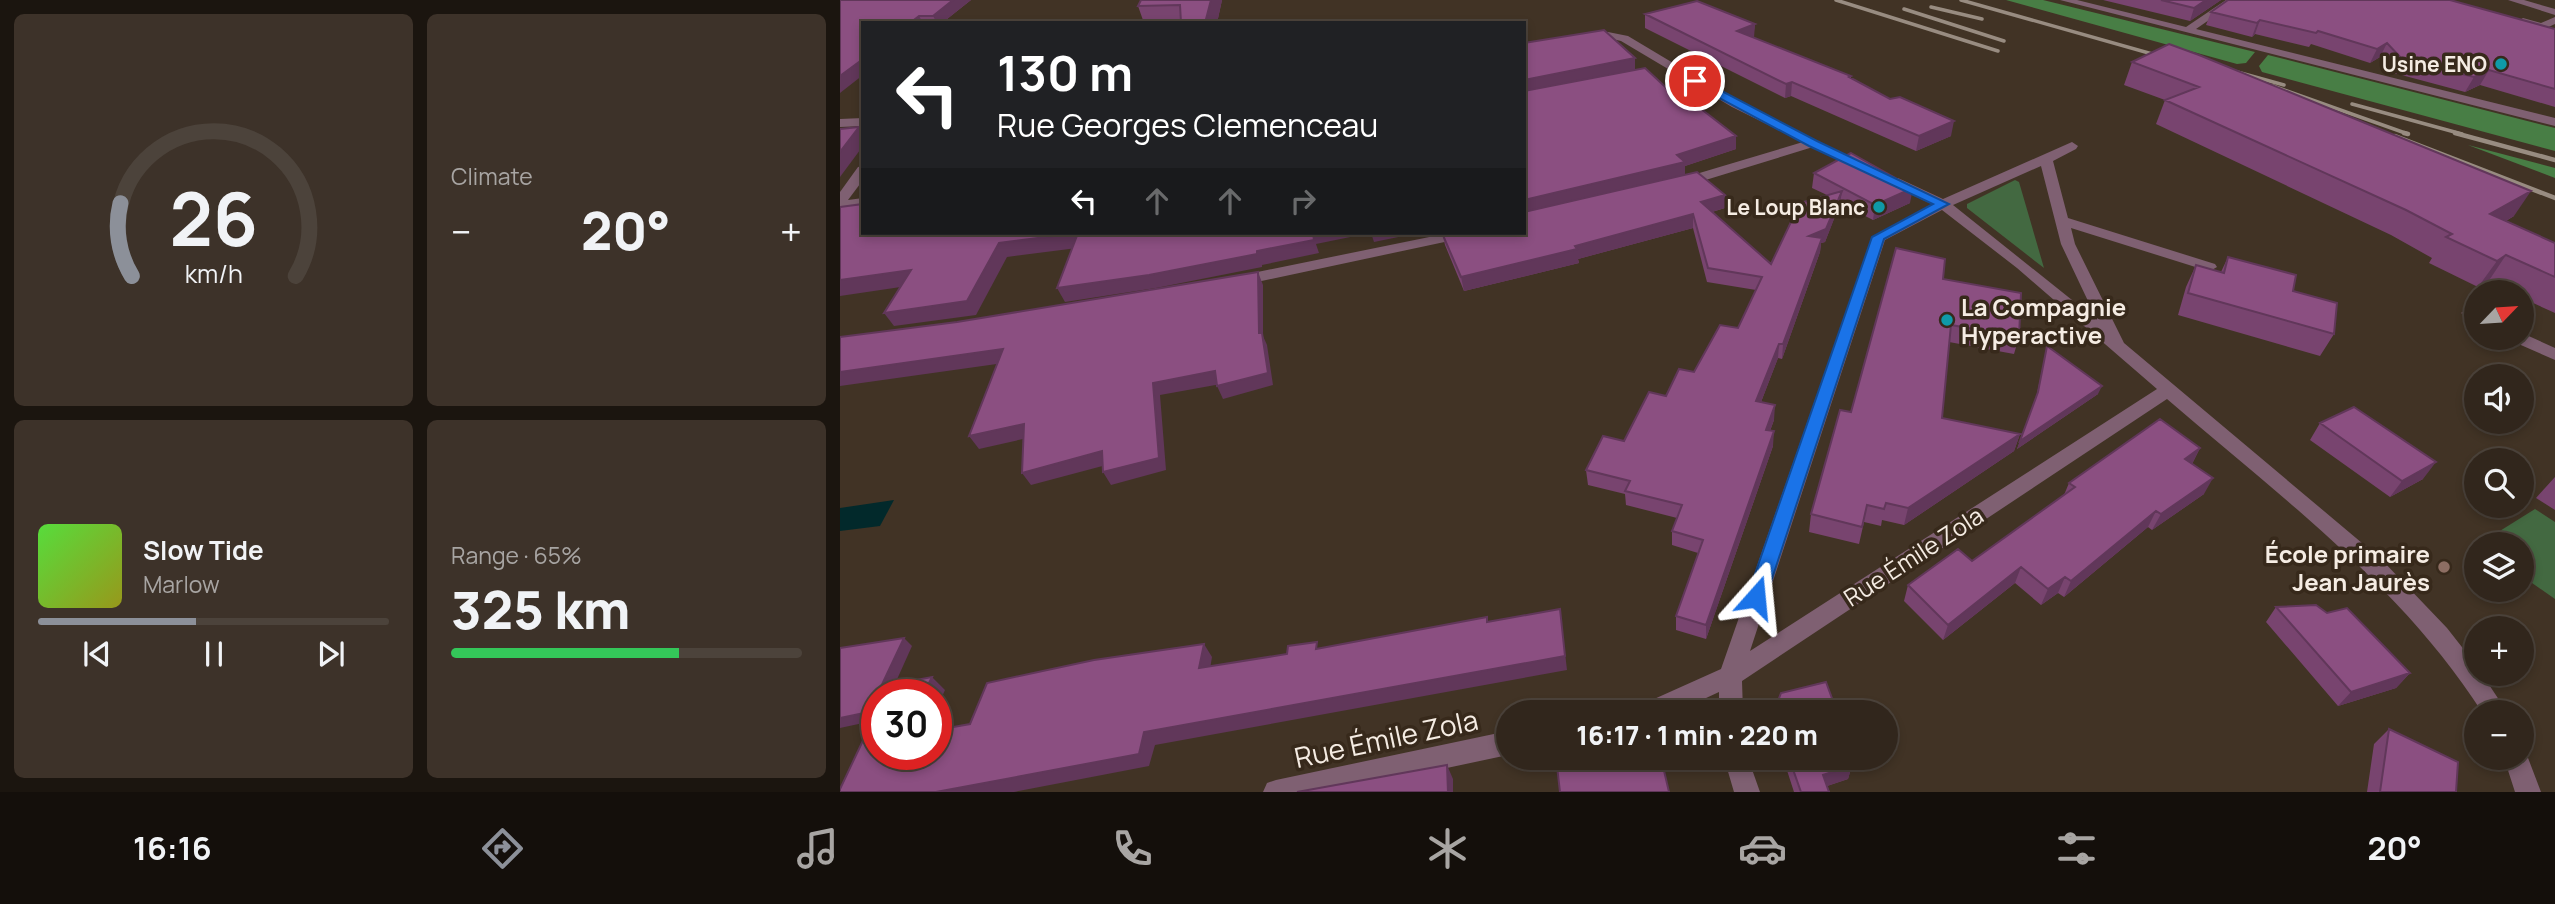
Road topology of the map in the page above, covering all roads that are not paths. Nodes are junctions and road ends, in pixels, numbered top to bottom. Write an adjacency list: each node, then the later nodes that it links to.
1 (2065, 0): 7 (street)
2 (2233, 0): 7 (street)
3 (2513, 0): 4 (street)
4 (2555, 12)
5 (2506, 16): 6 (street)
6 (2555, 20)
7 (2188, 30): 12 (street)
8 (1572, 41): 9 (street)
9 (1674, 69): 10 (street); 14 (street)
10 (1651, 74)
11 (861, 122): 13 (street)
12 (2555, 122)
13 (840, 123)
14 (1813, 144): 18 (street); 21 (street)
15 (2073, 146): 16 (street)
16 (2046, 159): 21 (street); 22 (street)
17 (861, 173): 20 (street)
18 (1669, 186)
19 (861, 202): 20 (street)
20 (840, 204)
21 (1943, 204): 26 (street); 30 (street)
22 (2060, 220): 24 (street); 26 (street)
23 (1458, 235): 25 (street)
24 (2210, 267)
25 (1224, 284)
26 (2117, 345): 29 (street)
27 (2534, 345): 28 (street)
28 (2555, 355)
29 (2168, 390): 30 (street, Rue Émile Zola); 33 (street)
30 (1730, 676): 31 (street, Rue Émile Zola); 32 (street)
31 (1677, 700)
32 (1731, 700)
33 (2488, 700)
34 (1496, 746): 37 (street, Rue Émile Zola)
35 (1741, 770): 38 (street)
36 (2520, 770): 39 (street)
37 (1276, 792)
38 (1748, 792)
39 (2528, 792)

